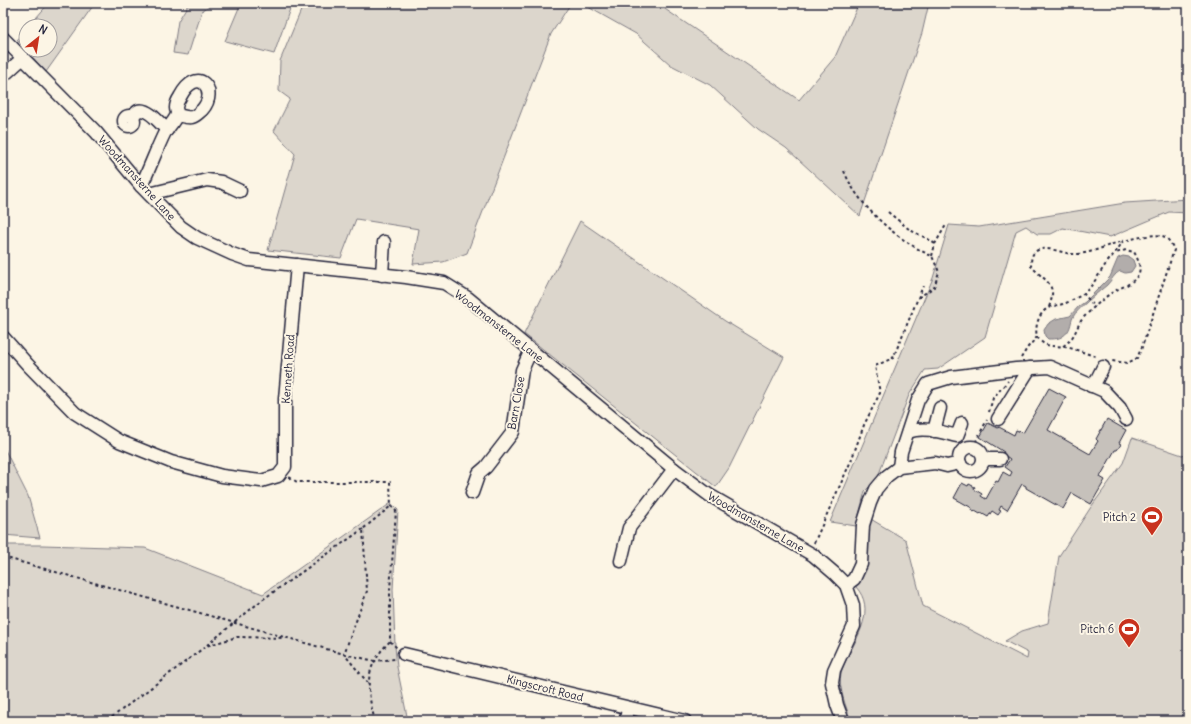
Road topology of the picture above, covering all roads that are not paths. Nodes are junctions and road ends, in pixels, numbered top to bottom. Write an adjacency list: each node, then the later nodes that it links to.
1 (3, 38): 2 (street, Woodmansterne Lane)
2 (18, 53)
3 (23, 58): 4 (street); 8 (street, Woodmansterne Lane)
4 (3, 76)
5 (177, 115): 7 (street)
6 (132, 117): 7 (street)
7 (167, 130): 8 (street)
8 (145, 190): 9 (street); 11 (street, Woodmansterne Lane)
9 (240, 191)
10 (384, 242): 12 (street)
11 (297, 266): 12 (street, Woodmansterne Lane); 13 (street, Kenneth Road)
12 (382, 275): 14 (street, Woodmansterne Lane)
13 (3, 337)
14 (531, 350): 28 (street, Woodmansterne Lane); 29 (street, Barn Close)
15 (1102, 361): 17 (street)
16 (1030, 368): 17 (street); 19 (street); 23 (street)
17 (1091, 386): 20 (street)
18 (940, 408): 22 (street)
19 (998, 419)
20 (1126, 420)
21 (962, 423): 22 (street)
22 (934, 431): 23 (street)
23 (908, 432): 27 (street)
24 (1000, 459): 25 (street)
25 (983, 461): 26 (street); 26 (street)
26 (960, 463): 27 (street)
27 (899, 467): 31 (street)
28 (674, 469): 30 (street); 31 (street, Woodmansterne Lane)
29 (472, 493)
30 (621, 561)
31 (846, 585): 36 (street, Woodmansterne Lane)
32 (404, 654): 33 (street, Kingscroft Road)
33 (628, 708): 34 (street); 35 (street, Kingscroft Road)
34 (626, 721)
35 (685, 721)
36 (843, 721)

